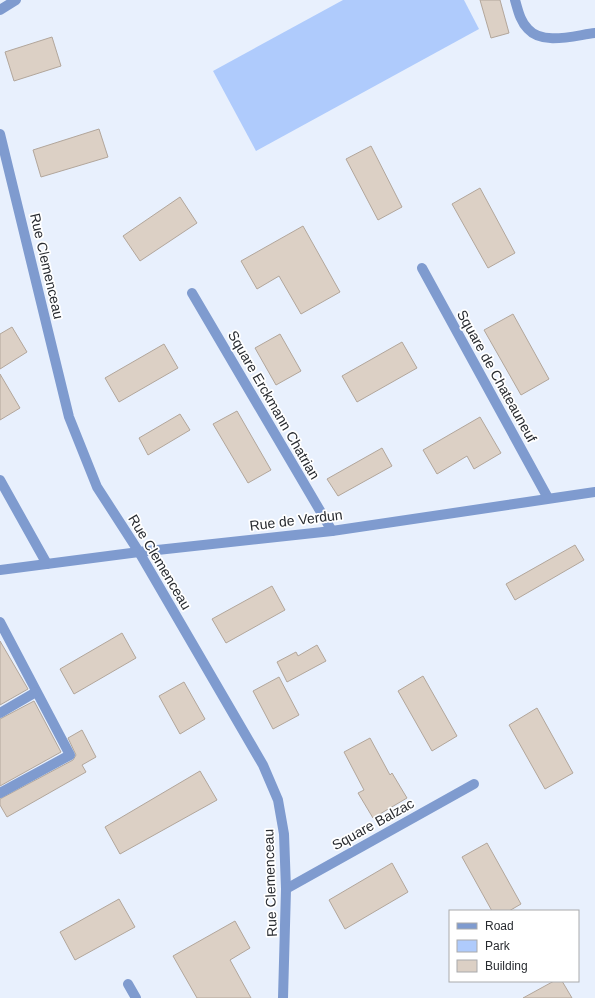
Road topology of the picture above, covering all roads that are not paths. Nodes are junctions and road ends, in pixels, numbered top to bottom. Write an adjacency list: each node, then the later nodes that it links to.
1 (16, 0): 3 (street)
2 (515, 0): 4 (street)
3 (0, 10)
4 (595, 32)
5 (0, 134): 12 (street, Rue Clemenceau)
6 (422, 268): 10 (street, Square de Chateauneuf)
7 (192, 293): 11 (street, Square Erckmann Chatrian)
8 (0, 480): 13 (street)
9 (595, 492): 10 (street, Rue de Verdun)
10 (548, 498): 11 (street, Rue de Verdun)
11 (332, 531): 12 (street, Rue de Verdun)
12 (139, 552): 13 (street, Rue de Verdun); 20 (street, Rue Clemenceau)
13 (47, 564): 14 (street, Rue de Verdun)
14 (0, 570)
15 (0, 622): 16 (street)
16 (36, 692): 17 (street); 19 (street)
17 (0, 713)
18 (474, 784): 20 (street, Square Balzac)
19 (0, 792)
20 (286, 889): 23 (street, Rue Clemenceau)
21 (128, 984): 22 (street)
22 (136, 998)
23 (283, 998)

